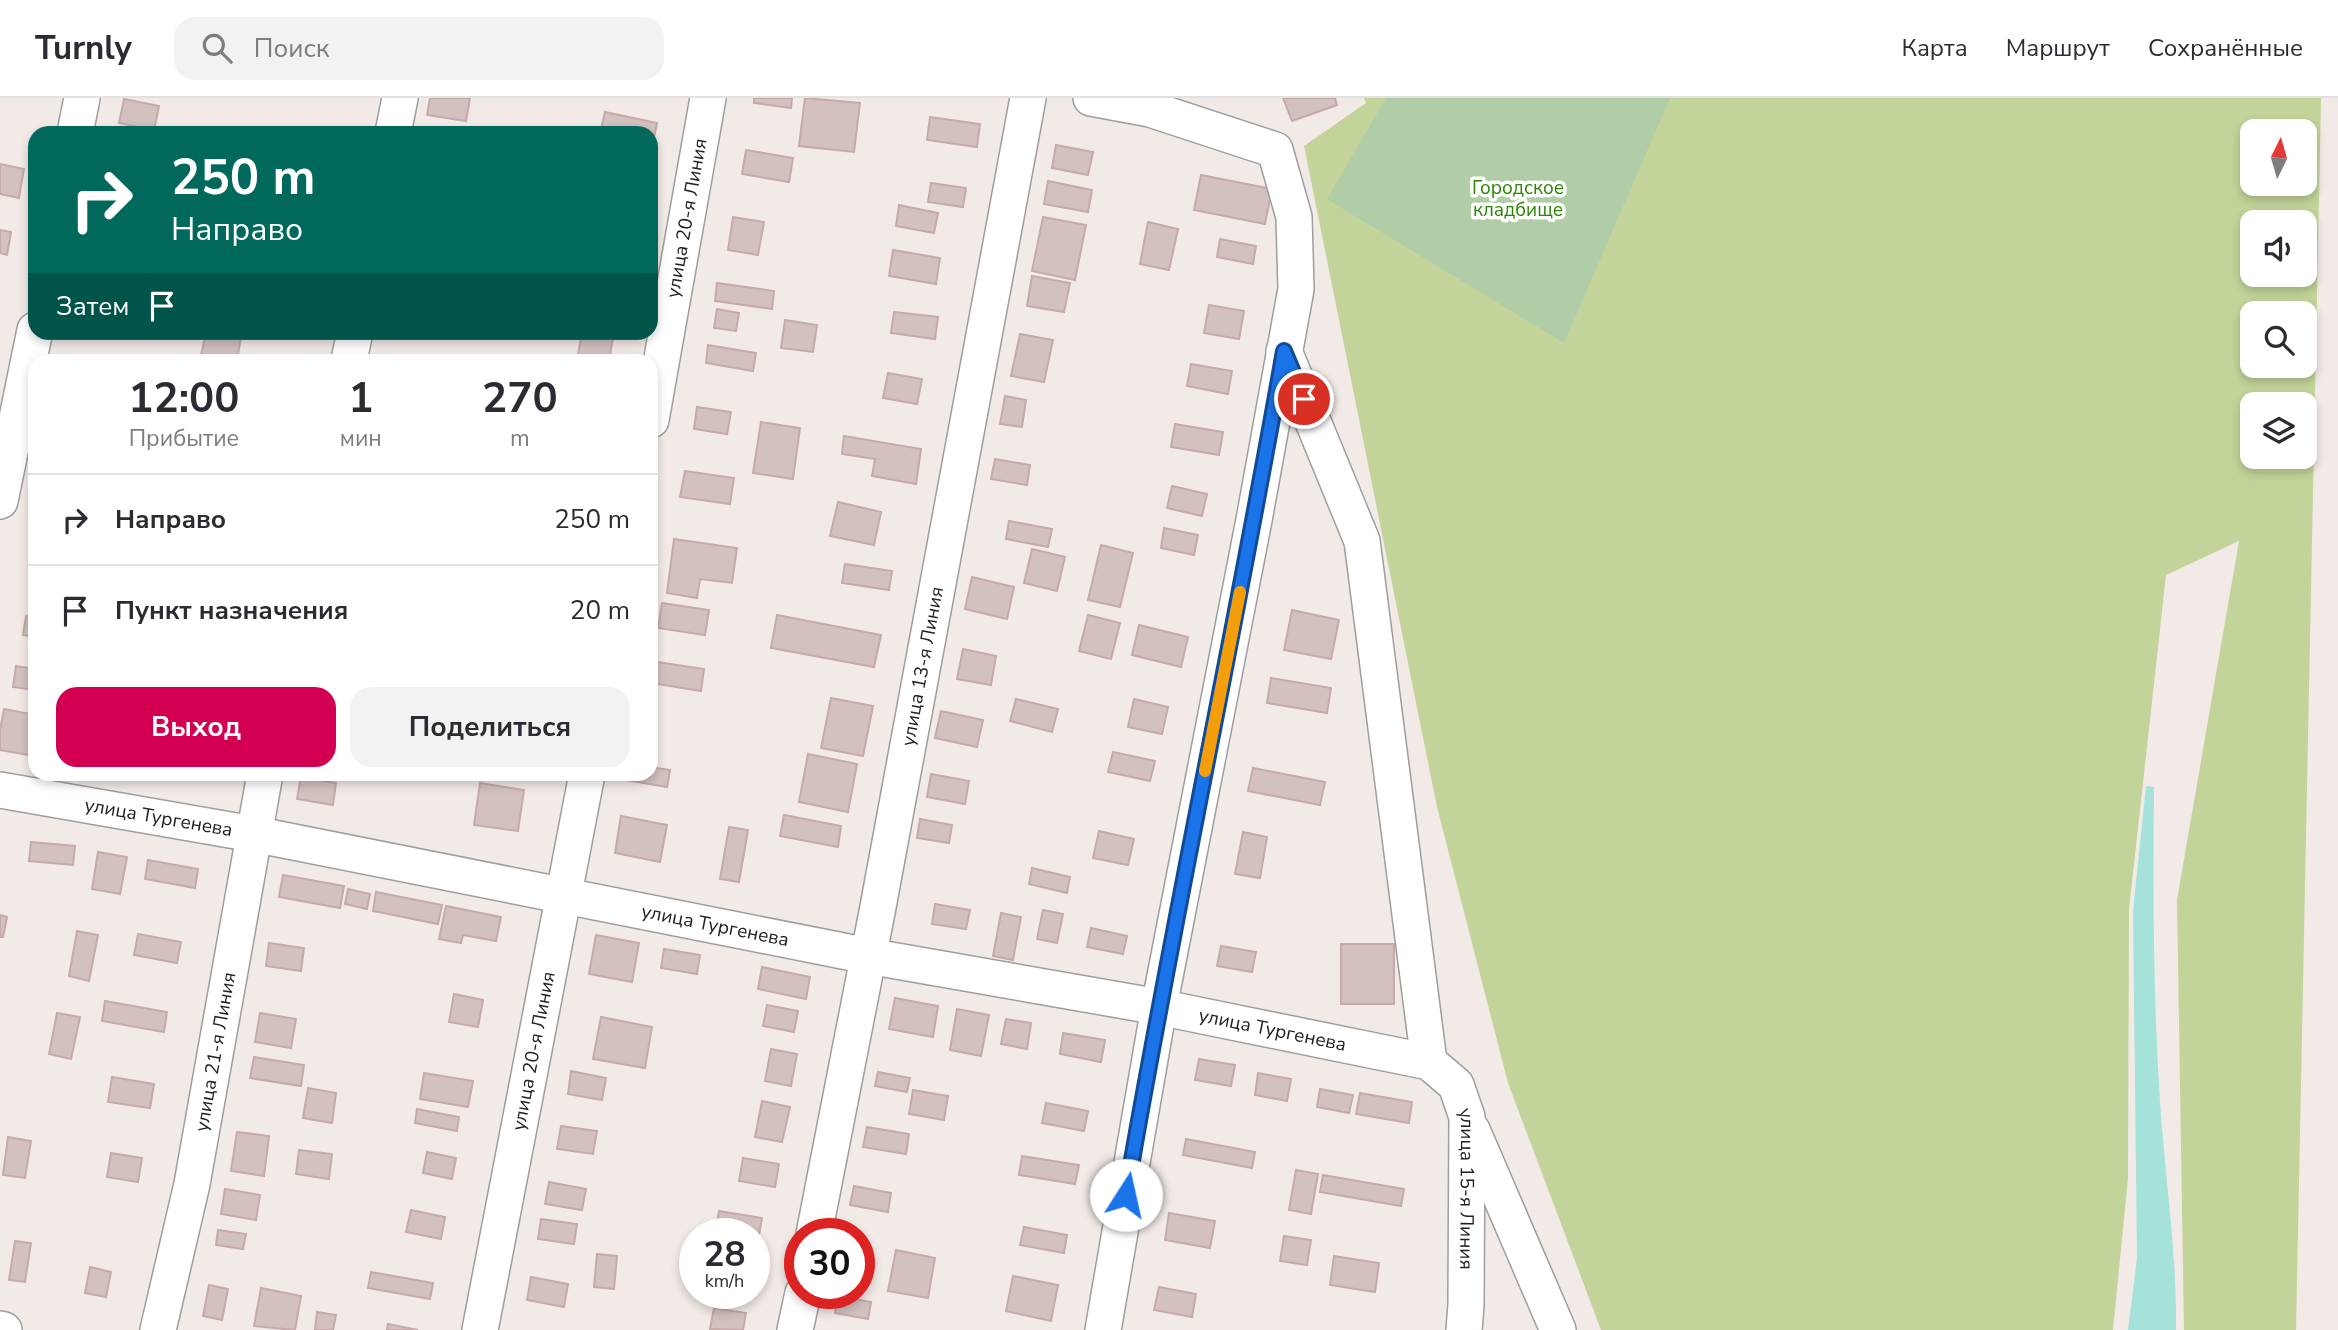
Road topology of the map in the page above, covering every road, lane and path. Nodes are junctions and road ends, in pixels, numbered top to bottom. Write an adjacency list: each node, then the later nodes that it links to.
1 (82, 98): 6 (street)
2 (400, 98): 7 (street)
3 (708, 98): 10 (street, улица 20-я Линия)
4 (1028, 98): 17 (street, улица 13-я Линия)
5 (1091, 98): 8 (street)
6 (76, 126)
7 (394, 126)
8 (1284, 351): 18 (street); 19 (street)
9 (28, 364): 11 (street)
10 (658, 380)
11 (0, 501)
12 (264, 781): 15 (street, улица 21-я Линия)
13 (586, 781): 16 (street, улица 20-я Линия)
14 (0, 790): 15 (street, улица Тургенева)
15 (253, 834): 16 (street, улица Тургенева); 23 (street, улица 21-я Линия)
16 (566, 894): 17 (street, улица Тургенева); 24 (street, улица 20-я Линия)
17 (868, 956): 18 (street, улица Тургенева); 21 (street, улица 13-я Линия)
18 (1159, 1007): 19 (street, улица Тургенева); 26 (street)
19 (1429, 1062): 20 (street, улица 15-я Линия)
20 (1467, 1117): 27 (street, улица 15-я Линия); 28 (street)
21 (817, 1218)
22 (800, 1309): 25 (street)
23 (158, 1330)
24 (480, 1330)
25 (795, 1330)
26 (1103, 1330)
27 (1464, 1330)
28 (1558, 1330)

